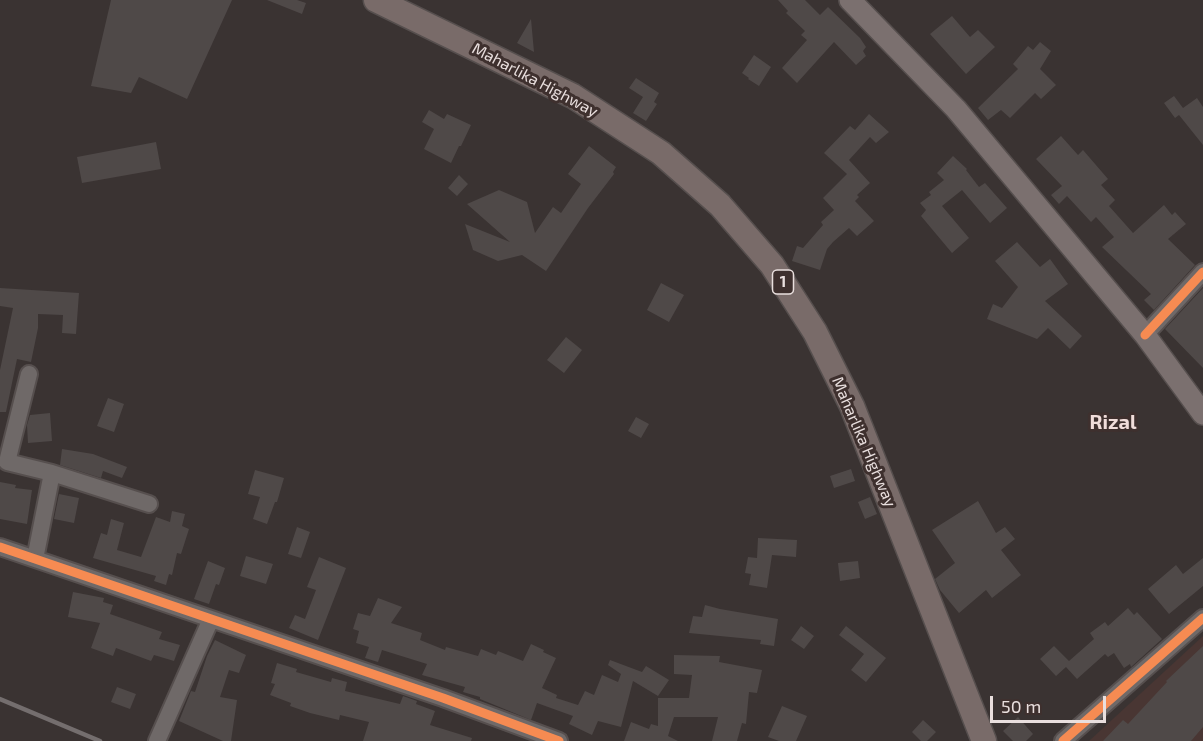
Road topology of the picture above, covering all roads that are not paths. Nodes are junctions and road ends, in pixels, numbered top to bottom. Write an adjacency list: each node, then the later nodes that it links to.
1 (376, 0): 15 (highway, Maharlika Highway / 1)
2 (850, 0): 4 (main road)
3 (1203, 272): 4 (street)
4 (1145, 335): 6 (main road)
5 (29, 374): 7 (street)
6 (1203, 414)
7 (52, 473): 8 (street); 10 (street)
8 (149, 504)
9 (0, 547): 10 (street)
10 (34, 559): 12 (street)
11 (1203, 618): 16 (street)
12 (211, 619): 13 (street); 14 (street)
13 (157, 741)
14 (559, 741)
15 (984, 741)
16 (1063, 741)

